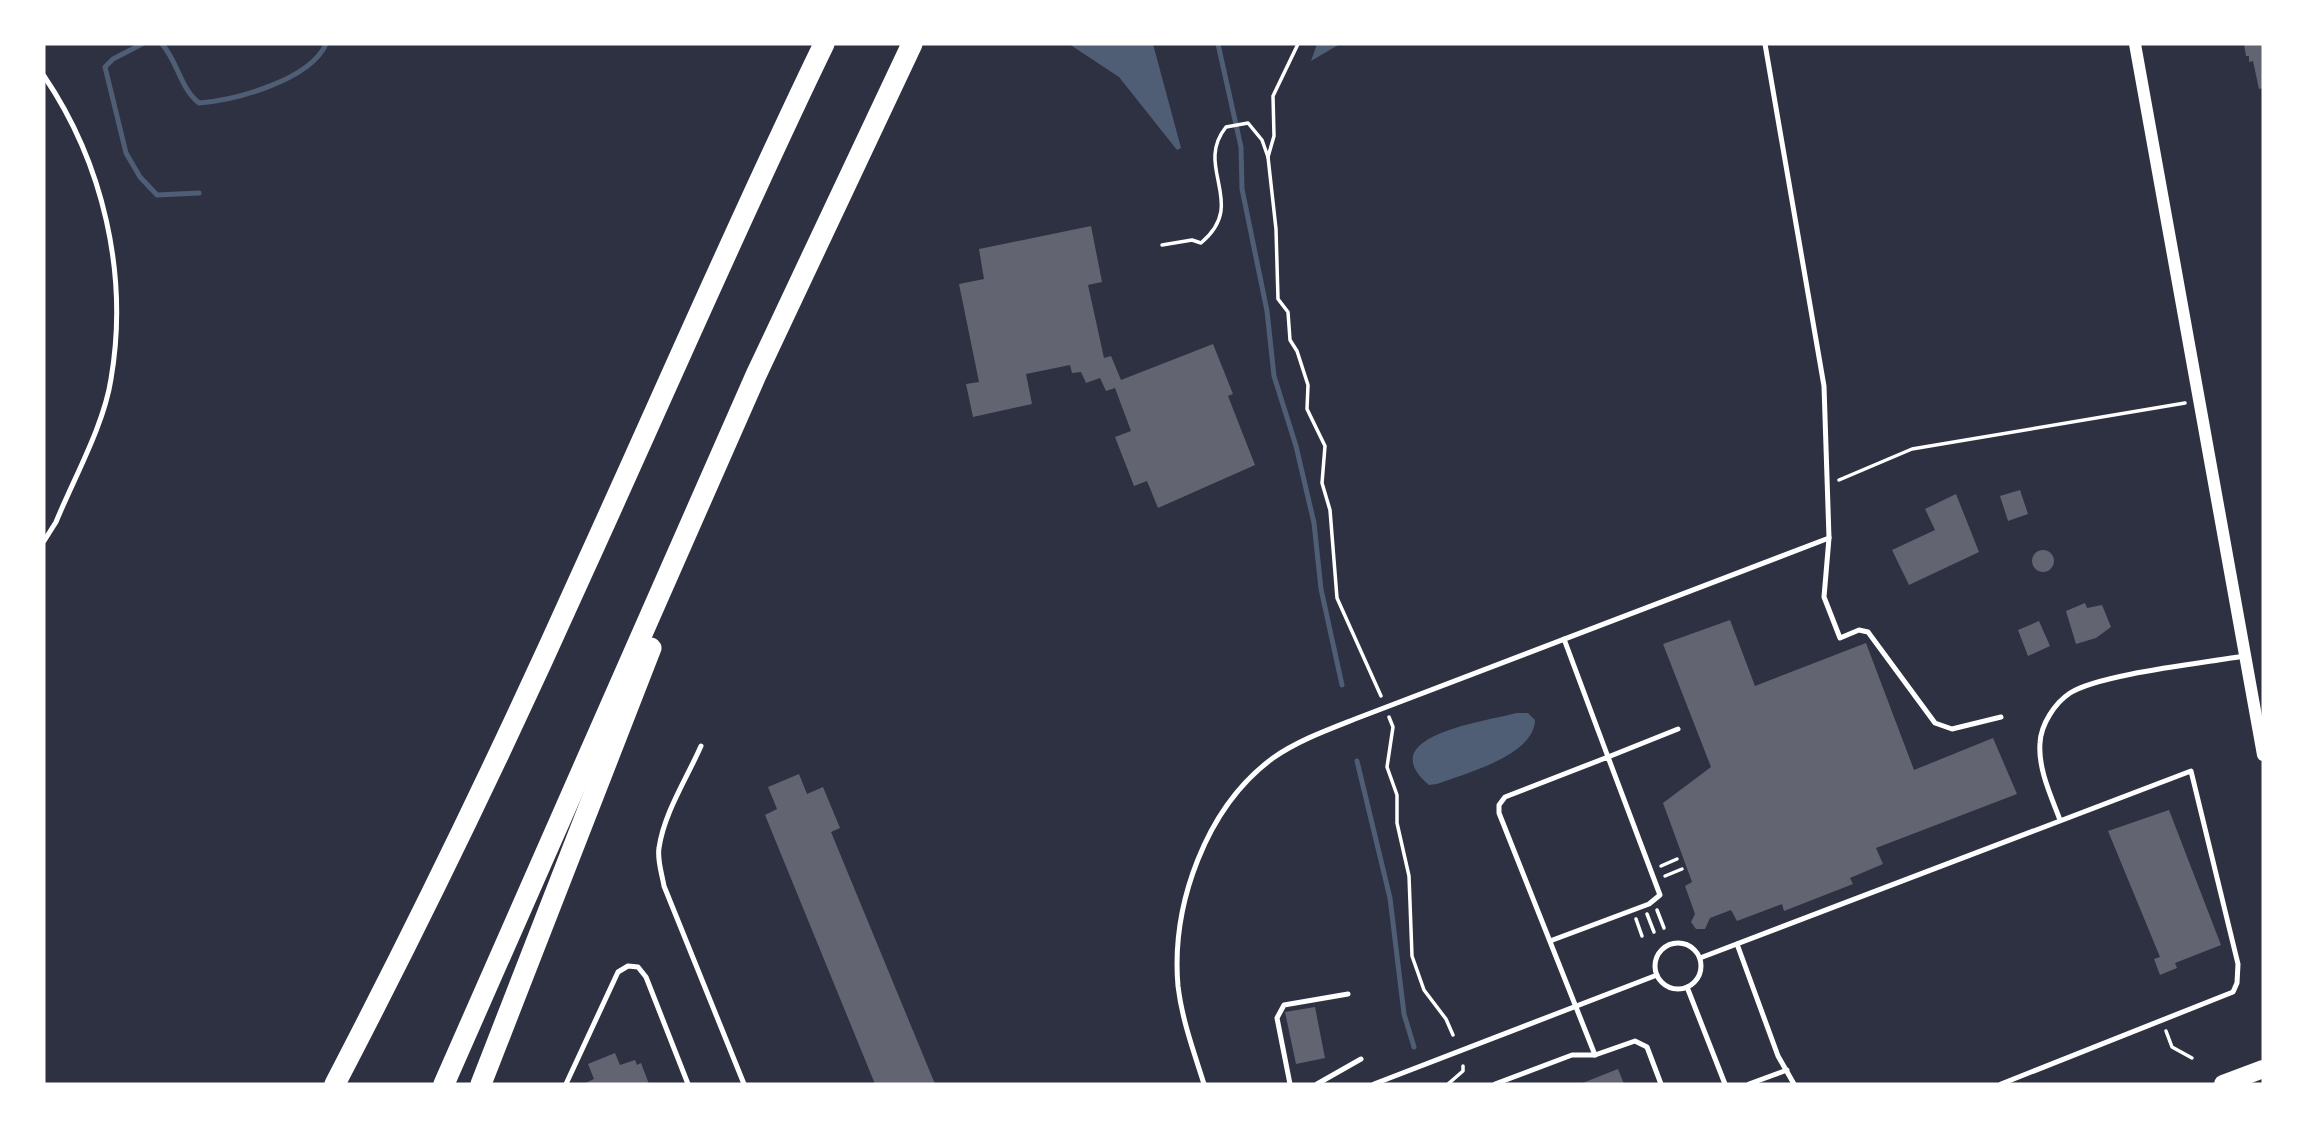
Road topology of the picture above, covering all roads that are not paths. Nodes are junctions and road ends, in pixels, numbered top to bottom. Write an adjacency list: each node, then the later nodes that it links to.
1 (824, 44): 21 (highway)
2 (912, 44): 6 (highway)
3 (1765, 44): 7 (lane)
4 (2135, 44): 10 (street)
5 (44, 76): 8 (lane)
6 (756, 375): 31 (highway); 32 (highway)
7 (1829, 538): 9 (lane); 11 (lane)
8 (44, 541)
9 (1564, 639): 15 (lane); 36 (lane)
10 (2246, 656): 14 (street); 16 (lane)
11 (2001, 717)
12 (1678, 729): 15 (lane)
13 (701, 746): 35 (lane)
14 (2263, 755)
15 (1608, 757): 17 (lane); 17 (lane)
16 (2060, 820): 18 (lane); 45 (lane)
17 (1550, 941): 24 (lane)
18 (1737, 944): 19 (lane); 28 (lane)
19 (1700, 958): 20 (lane); 22 (lane)
20 (1657, 975): 22 (lane); 24 (lane)
21 (386, 987): 29 (highway); 30 (highway)
22 (1687, 987): 42 (lane)
23 (1349, 993): 37 (lane)
24 (1576, 1006): 25 (lane); 39 (lane)
25 (1595, 1055): 40 (lane); 41 (lane)
26 (1361, 1059): 38 (lane)
27 (2263, 1069): 46 (main road)
28 (1787, 1070): 43 (lane); 44 (lane)
29 (335, 1084)
30 (345, 1084)
31 (444, 1084)
32 (481, 1084)
33 (566, 1084): 34 (lane)
34 (688, 1084)
35 (744, 1084)
36 (1205, 1084)
37 (1290, 1084)
38 (1317, 1084)
39 (1374, 1084)
40 (1495, 1084)
41 (1661, 1084)
42 (1725, 1084)
43 (1749, 1084)
44 (1794, 1084)
45 (2001, 1084)
46 (2223, 1084)

